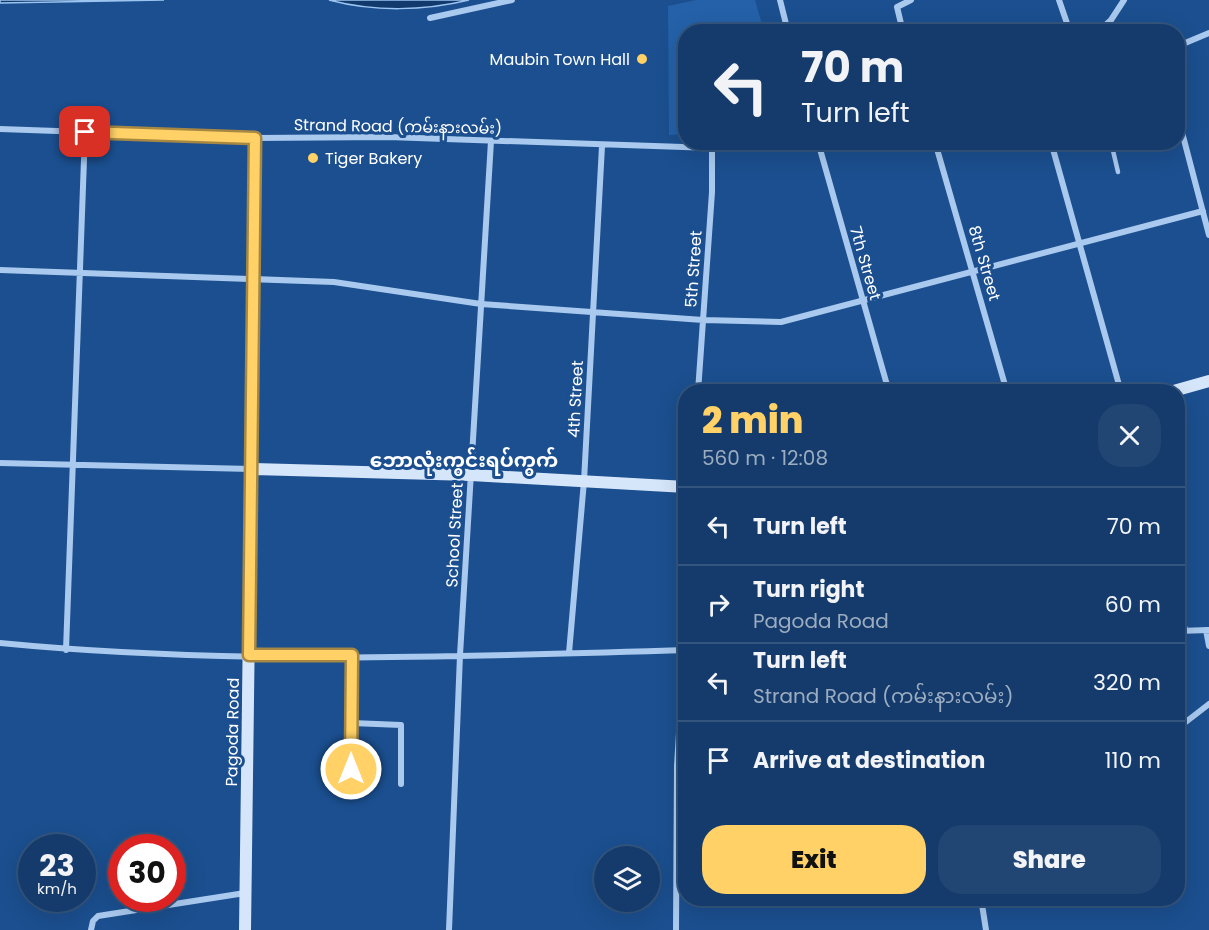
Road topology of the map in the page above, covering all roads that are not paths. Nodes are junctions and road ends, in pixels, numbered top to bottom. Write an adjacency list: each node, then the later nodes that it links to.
1 (512, 0): 6 (street)
2 (780, 0): 7 (street)
3 (911, 0): 8 (street)
4 (1059, 0): 9 (street)
5 (1124, 0): 10 (street)
6 (430, 18)
7 (786, 24)
8 (901, 24)
9 (1067, 24)
10 (1107, 24)
11 (1209, 33): 12 (street)
12 (1185, 43)
13 (0, 129): 14 (street, Strand Road (ကမ်းနားလမ်း))
14 (85, 132): 15 (street, Strand Road (ကမ်းနားလမ်း)); 31 (street)
15 (255, 138): 16 (street, Strand Road (ကမ်းနားလမ်း)); 32 (street, Pagoda Road)
16 (491, 141): 18 (street, Strand Road (ကမ်းနားလမ်း)); 34 (street, School Street)
17 (1185, 143): 26 (street)
18 (602, 146): 19 (street, Strand Road (ကမ်းနားလမ်း)); 35 (street, 4th Street)
19 (678, 147)
20 (712, 150): 36 (street, 5th Street)
21 (820, 150): 33 (street, 7th Street)
22 (937, 150): 30 (street, 8th Street)
23 (1053, 150): 28 (street)
24 (1113, 150): 25 (lane)
25 (1118, 172)
26 (1203, 211): 27 (street); 28 (street)
27 (1209, 235)
28 (1079, 244): 30 (street); 41 (street)
29 (0, 270): 31 (street)
30 (974, 272): 33 (street); 40 (street, 8th Street)
31 (80, 273): 32 (street); 44 (street)
32 (254, 279): 34 (street); 45 (street, Pagoda Road)
33 (863, 301): 36 (street); 39 (street, 7th Street)
34 (481, 304): 35 (street); 46 (street, School Street)
35 (593, 312): 36 (street); 47 (street, 4th Street)
36 (703, 320): 38 (street, 5th Street)
37 (1209, 381): 42 (main road)
38 (699, 384)
39 (887, 384)
40 (1005, 384)
41 (1119, 384)
42 (1185, 388)
43 (0, 463): 44 (street)
44 (73, 465): 45 (street); 53 (street)
45 (251, 469): 46 (main road); 56 (main road, Pagoda Road)
46 (471, 475): 47 (main road); 58 (street, School Street)
47 (584, 481): 48 (main road); 55 (street, 4th Street)
48 (678, 487)
49 (1185, 630): 50 (street)
50 (1207, 630): 52 (street)
51 (0, 644): 53 (street)
52 (1209, 646)
53 (66, 650): 56 (street)
54 (678, 650): 55 (street)
55 (569, 653): 58 (street)
56 (249, 655): 57 (street); 65 (main road, Pagoda Road)
57 (352, 655): 58 (street); 60 (street)
58 (460, 655): 69 (street, School Street)
59 (1209, 704): 61 (street)
60 (351, 723): 63 (street); 64 (street)
61 (1185, 723)
62 (678, 752): 70 (street)
63 (400, 784)
64 (351, 786)
65 (246, 893): 67 (street); 68 (main road, Pagoda Road)
66 (982, 906): 71 (street)
67 (91, 930)
68 (245, 930)
69 (449, 930)
70 (676, 930)
71 (986, 930)

